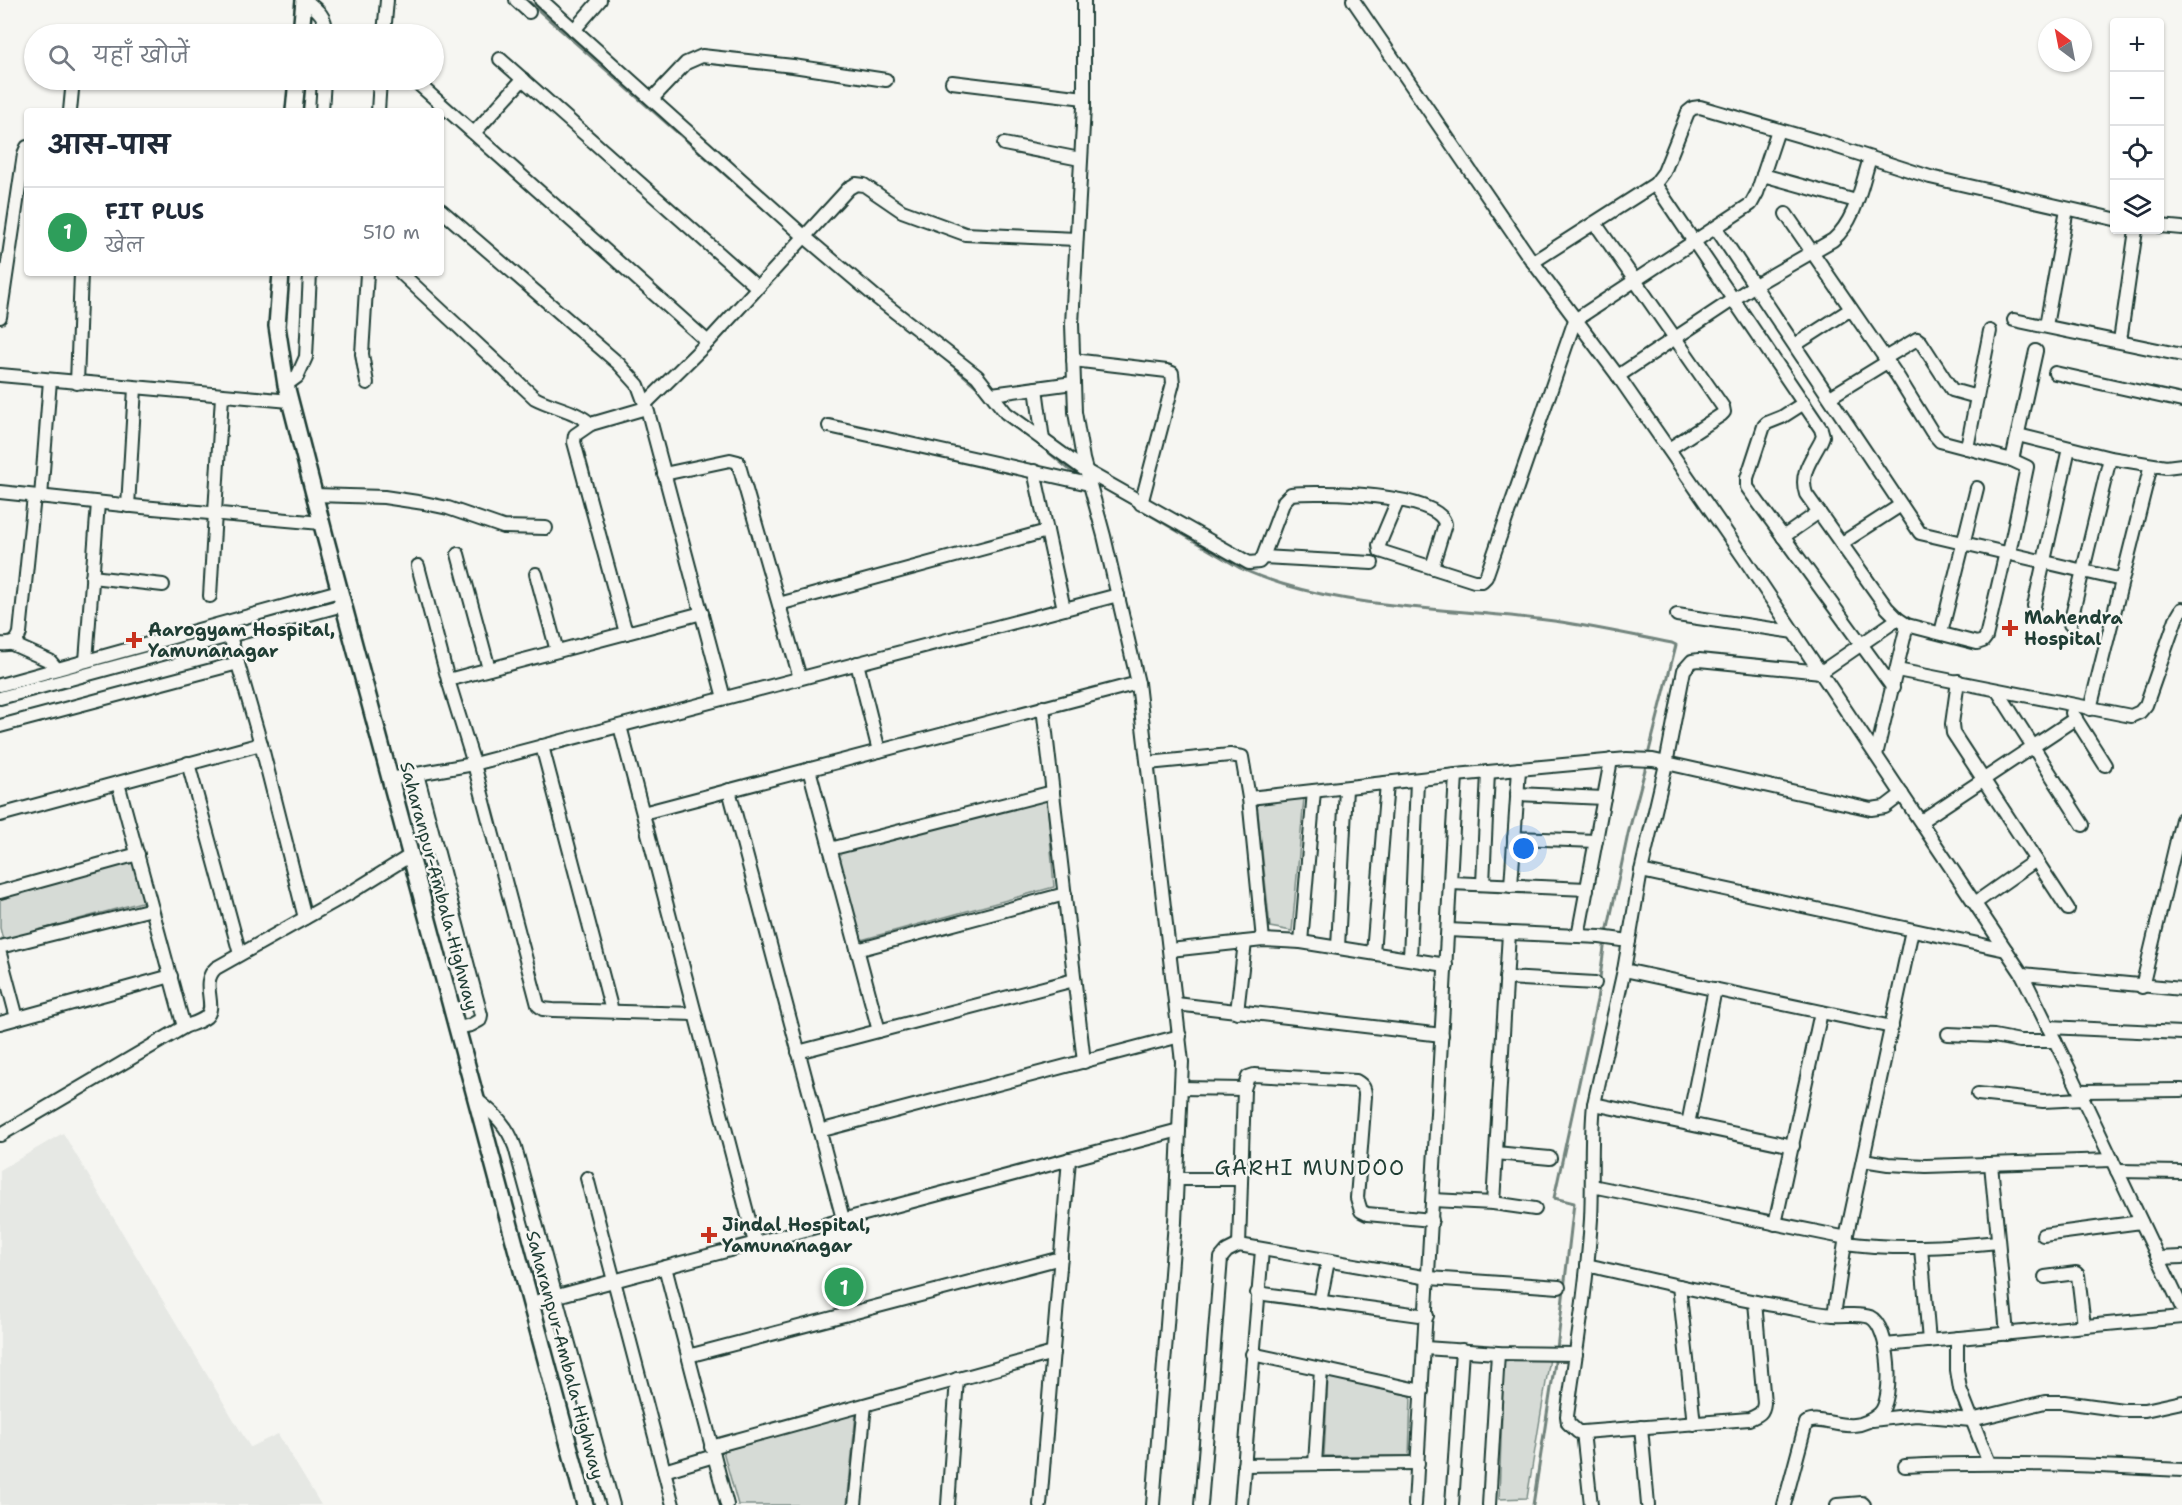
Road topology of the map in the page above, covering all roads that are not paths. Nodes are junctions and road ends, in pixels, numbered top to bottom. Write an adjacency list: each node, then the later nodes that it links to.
1 (305, 0): 9 (main road); 10 (street)
2 (387, 0): 11 (street)
3 (516, 0): 8 (street)
4 (541, 0): 12 (street)
5 (600, 0): 12 (street)
6 (1084, 0): 22 (street)
7 (1353, 0): 50 (street)
8 (529, 12)
9 (302, 24)
10 (326, 24)
11 (385, 24)
12 (574, 30): 23 (street)
13 (500, 59): 14 (street)
14 (523, 79): 29 (street); 58 (street)
15 (886, 80): 23 (street)
16 (952, 82): 22 (street)
17 (72, 90): 24 (street)
18 (296, 90): 25 (main road)
19 (323, 90): 26 (street)
20 (379, 90): 27 (street)
21 (425, 90): 29 (street)
22 (1084, 98): 33 (street)
23 (652, 99): 47 (street)
24 (70, 108)
25 (294, 108)
26 (322, 108)
27 (378, 108)
28 (1778, 130): 32 (street); 34 (street); 35 (street)
29 (474, 133): 68 (street)
30 (1004, 144): 33 (street)
31 (24, 154): 61 (street)
32 (1870, 158): 36 (street); 37 (street)
33 (1080, 159): 46 (street)
34 (1763, 175): 36 (street); 43 (street)
35 (1655, 184): 41 (street); 48 (street)
36 (1856, 201): 49 (street)
37 (2067, 209): 40 (street); 64 (street)
38 (444, 213): 91 (street)
39 (1786, 214): 49 (street)
40 (2110, 218)
41 (1595, 223): 50 (street); 56 (street)
42 (2164, 226): 44 (street)
43 (1716, 228): 48 (street); 57 (street)
44 (2182, 228)
45 (2135, 234): 67 (street)
46 (1076, 239): 47 (street); 72 (street)
47 (801, 241): 58 (street); 84 (street)
48 (1695, 241): 56 (street); 59 (street)
49 (1811, 251): 57 (street); 60 (street)
50 (1533, 262): 62 (street)
51 (81, 276): 78 (street)
52 (281, 276): 81 (main road, Saharanpur-Ambala Highway)
53 (310, 276): 81 (street)
54 (367, 276): 79 (street)
55 (404, 276): 92 (street)
56 (1636, 280): 62 (street); 66 (street)
57 (1755, 285): 59 (street); 69 (street)
58 (757, 287): 68 (street)
59 (1734, 299): 66 (street); 90 (street)
60 (1851, 309): 69 (street); 73 (street)
61 (0, 317)
62 (1575, 320): 76 (street); 129 (street)
63 (2014, 320): 64 (street)
64 (2046, 327): 67 (street)
65 (1990, 331): 87 (street)
66 (1676, 339): 76 (street); 98 (street)
67 (2120, 341): 71 (street)
68 (708, 342): 91 (street)
69 (1795, 345): 86 (street)
70 (2036, 351): 94 (street)
71 (2182, 355)
72 (1072, 360): 80 (street); 112 (street)
73 (1886, 360): 86 (street); 87 (street); 96 (street)
74 (2055, 373): 89 (street)
75 (0, 375): 77 (street)
76 (1618, 376): 98 (street)
77 (50, 380): 78 (street); 109 (street)
78 (77, 382): 82 (street)
79 (367, 383)
80 (1073, 383): 83 (street); 105 (street)
81 (286, 385): 88 (main road, Saharanpur-Ambala Highway)
82 (135, 388): 85 (street); 114 (street)
83 (1036, 388): 84 (street); 95 (street)
84 (992, 394): 95 (street)
85 (222, 396): 88 (street); 116 (street)
86 (1830, 397): 113 (street)
87 (1977, 397): 96 (street)
88 (290, 401): 108 (main road, Saharanpur-Ambala Highway)
89 (2182, 401)
90 (1804, 403): 115 (street); 120 (street)
91 (646, 406): 92 (street); 104 (street)
92 (591, 424): 148 (street)
93 (829, 426): 103 (street)
94 (2018, 435): 97 (street); 100 (street)
95 (1043, 440): 105 (street)
96 (1967, 448): 100 (street)
97 (2069, 448): 99 (street); 126 (street)
98 (1669, 449): 147 (street)
99 (2110, 458): 101 (street); 130 (street)
100 (2012, 460): 123 (street)
101 (2151, 465): 102 (street); 133 (street)
102 (2182, 465)
103 (1034, 471): 105 (street); 119 (street)
104 (664, 474): 138 (street); 142 (street)
105 (1088, 477): 112 (street); 135 (street)
106 (1977, 488): 121 (street)
107 (0, 492): 109 (street)
108 (314, 495): 117 (main road, Saharanpur-Ambala Highway); 118 (street)
109 (38, 496): 111 (street); 151 (street)
110 (1398, 500): 125 (street); 129 (street); 129 (street)
111 (99, 503): 114 (street); 132 (street)
112 (1141, 504): 125 (street)
113 (1901, 505): 121 (street); 122 (street)
114 (128, 506): 116 (street)
115 (1819, 512): 120 (street); 122 (street)
116 (214, 514): 117 (street); 136 (street)
117 (321, 523): 137 (main road, Saharanpur-Ambala Highway)
118 (546, 528)
119 (1047, 531): 138 (street); 140 (street)
120 (1783, 537): 152 (street)
121 (1964, 542): 123 (street); 149 (street)
122 (1842, 543): 145 (street)
123 (2008, 552): 126 (street); 149 (street)
124 (458, 554): 158 (street)
125 (1263, 557): 127 (street)
126 (2044, 561): 130 (street); 139 (street)
127 (1372, 563)
128 (418, 566): 162 (street)
129 (1432, 567)
130 (2082, 569): 133 (street); 146 (street)
131 (536, 574): 153 (street)
132 (92, 577): 134 (street); 154 (street)
133 (2122, 580): 172 (street)
134 (163, 585)
135 (1118, 595): 140 (street); 164 (street)
136 (210, 596)
137 (341, 598): 144 (street); 150 (street); 192 (main road, Saharanpur-Ambala Highway)
138 (779, 604): 161 (street)
139 (2034, 606)
140 (1064, 609): 156 (street)
141 (2182, 609): 172 (street)
142 (702, 613): 148 (street); 169 (street)
143 (1677, 615): 147 (street)
144 (227, 622): 150 (street); 154 (street)
145 (1902, 622): 149 (street); 152 (street); 159 (street)
146 (2070, 624)
147 (1794, 632): 160 (street)
148 (626, 633): 153 (street)
149 (1941, 633)
150 (230, 635): 155 (street); 168 (street)
151 (6, 644): 157 (street)
152 (1862, 644): 160 (street); 166 (street)
153 (556, 651): 158 (street)
154 (86, 661): 157 (street)
155 (238, 663): 174 (street); 176 (street)
156 (857, 663): 161 (street); 179 (street)
157 (57, 669): 165 (street)
158 (489, 669): 162 (street)
159 (1897, 670): 163 (street); 166 (street)
160 (1821, 672): 180 (street); 185 (street)
161 (800, 678): 169 (street)
162 (448, 680): 184 (street)
163 (1958, 681): 167 (street); 194 (street)
164 (1138, 682): 171 (street); 182 (street)
165 (0, 685)
166 (1893, 687): 180 (street)
167 (1997, 690): 170 (street); 177 (street)
168 (0, 698)
169 (724, 698): 175 (street)
170 (2065, 704): 172 (street); 173 (street)
171 (1044, 707): 179 (street); 200 (street)
172 (2090, 709)
173 (2076, 718): 177 (street); 186 (street)
174 (0, 726)
175 (620, 726): 178 (street); 205 (street)
176 (261, 744): 183 (street); 226 (street)
177 (2034, 745): 194 (street); 209 (street)
178 (542, 746): 184 (street); 255 (street)
179 (879, 751): 187 (street)
180 (1876, 755): 202 (street)
181 (1611, 760): 185 (street); 188 (street); 204 (street)
182 (1148, 763): 203 (street); 238 (street)
183 (188, 764): 195 (street); 242 (street)
184 (474, 764): 190 (street); 255 (street)
185 (1666, 764): 202 (street); 216 (street)
186 (2105, 765)
187 (809, 769): 198 (street); 212 (street)
188 (1519, 769): 189 (street); 201 (street)
189 (1488, 772): 191 (street); 218 (street)
190 (417, 774): 192 (street); 264 (street)
191 (1456, 775): 193 (street); 217 (street)
192 (390, 779): 214 (main road, Saharanpur-Ambala Highway)
193 (1417, 780): 196 (street); 243 (street)
194 (1982, 780): 208 (street); 215 (street)
195 (118, 783): 206 (street); 213 (street)
196 (1387, 783): 197 (street); 240 (street)
197 (1346, 788): 199 (street); 236 (street)
198 (729, 790): 205 (street); 271 (street)
199 (1314, 791): 203 (street); 234 (street)
200 (1053, 792): 212 (street); 222 (street)
201 (1517, 794): 204 (street); 210 (street)
202 (1902, 794): 208 (street)
203 (1249, 798): 231 (street)
204 (1604, 798): 211 (street)
205 (643, 813): 258 (street)
206 (0, 815)
207 (2182, 819): 251 (street)
208 (1921, 821): 223 (street)
209 (2083, 825)
210 (1514, 838): 211 (street); 219 (street)
211 (1596, 841): 220 (street)
212 (831, 849): 237 (street)
213 (138, 854): 221 (street); 224 (street)
214 (411, 855): 226 (street); 264 (main road, Saharanpur-Ambala Highway)
215 (2036, 860): 223 (street); 225 (street)
216 (1641, 871): 228 (street); 232 (street)
217 (1451, 883): 218 (street); 227 (street)
218 (1483, 884): 219 (street)
219 (1511, 886): 220 (street)
220 (1587, 889): 230 (street)
221 (0, 892)
222 (1065, 894): 237 (street); 249 (street)
223 (1975, 903): 239 (street)
224 (152, 909): 235 (street); 247 (street)
225 (2068, 909)
226 (305, 918): 242 (street)
227 (1448, 930): 229 (street); 244 (street)
228 (1912, 930): 239 (street); 262 (street)
229 (1509, 933): 230 (street); 248 (street)
230 (1578, 936): 232 (street)
231 (1263, 940): 233 (street); 234 (street)
232 (1629, 941): 245 (street)
233 (1245, 942): 238 (street); 256 (street)
234 (1301, 942): 236 (street)
235 (0, 947)
236 (1338, 947): 240 (street)
237 (857, 950): 265 (street)
238 (1170, 950): 254 (street)
239 (2006, 950): 246 (street)
240 (1373, 953): 243 (street)
241 (0, 954): 259 (street)
242 (240, 954): 261 (street)
243 (1410, 959): 244 (street)
244 (1446, 965): 268 (street)
245 (1624, 970): 253 (street); 279 (street)
246 (2022, 974): 251 (street); 263 (street)
247 (171, 975): 259 (street); 261 (street)
248 (1506, 978): 250 (street); 285 (street)
249 (1074, 980): 265 (street); 272 (street)
250 (1595, 983)
251 (2142, 987): 252 (street)
252 (2182, 989)
253 (1715, 990): 257 (street); 280 (street)
254 (1176, 1004): 256 (street); 269 (street)
255 (612, 1011): 258 (street)
256 (1237, 1012): 268 (street)
257 (1821, 1012): 262 (street); 284 (street)
258 (694, 1014): 306 (street)
259 (17, 1018): 260 (street)
260 (0, 1023)
261 (184, 1027): 283 (street)
262 (1892, 1027): 288 (street)
263 (2048, 1027): 266 (street); 270 (street)
264 (458, 1028): 278 (main road, Saharanpur-Ambala Highway)
265 (879, 1031): 271 (street)
266 (2182, 1033)
267 (1948, 1034): 270 (street)
268 (1442, 1035): 296 (street)
269 (1180, 1036): 272 (street); 273 (street)
270 (2055, 1041): 277 (street)
271 (798, 1052): 282 (street)
272 (1084, 1062): 282 (street)
273 (1181, 1088): 274 (street); 281 (street)
274 (1244, 1089): 294 (street); 300 (street)
275 (2182, 1090): 277 (street)
276 (1978, 1094): 277 (street)
277 (2081, 1095): 290 (street)
278 (477, 1100): 322 (street); 325 (main road, Saharanpur-Ambala Highway)
279 (1594, 1104): 280 (street); 295 (street)
280 (1688, 1124): 284 (street)
281 (1179, 1130): 287 (street); 293 (street)
282 (819, 1131): 299 (street)
283 (0, 1135)
284 (1793, 1146): 302 (street)
285 (1496, 1153): 286 (street); 297 (street)
286 (1550, 1158)
287 (1069, 1159): 299 (street); 311 (street)
288 (1863, 1160): 289 (street); 304 (street)
289 (1990, 1164): 290 (street); 305 (street)
290 (2115, 1166): 291 (street); 301 (street)
291 (2182, 1172)
292 (587, 1178): 318 (street)
293 (1177, 1179): 294 (street); 367 (street)
294 (1241, 1179): 307 (street)
295 (1592, 1186): 302 (street); 314 (street)
296 (1432, 1200): 297 (street); 300 (street)
297 (1493, 1203): 298 (street)
298 (1535, 1209)
299 (843, 1220): 306 (street)
300 (1432, 1220): 317 (street)
301 (2141, 1222): 303 (street); 312 (street)
302 (1775, 1224): 304 (street)
303 (2043, 1234)
304 (1846, 1240): 308 (street); 327 (street)
305 (1998, 1242): 308 (street); 331 (street)
306 (755, 1243): 315 (street)
307 (1239, 1245): 309 (street); 368 (street)
308 (1922, 1248): 333 (street)
309 (1262, 1250): 313 (street); 321 (street)
310 (2182, 1257): 312 (street)
311 (1061, 1258): 337 (street); 341 (street)
312 (2158, 1258): 326 (street)
313 (1329, 1262): 317 (street); 323 (street)
314 (1587, 1265): 319 (street); 340 (street)
315 (664, 1267): 318 (street); 341 (street)
316 (2045, 1277): 330 (street)
317 (1429, 1278): 320 (street); 328 (street)
318 (614, 1281): 322 (street); 359 (street)
319 (1678, 1286): 324 (street); 349 (street)
320 (1558, 1287)
321 (1257, 1293): 323 (street); 339 (street)
322 (556, 1296): 325 (street); 361 (street)
323 (1320, 1302): 328 (street)
324 (1755, 1302): 327 (street); 349 (street)
325 (531, 1303): 360 (main road, Saharanpur-Ambala Highway)
326 (2182, 1308)
327 (1833, 1315): 334 (street)
328 (1427, 1316): 335 (street)
329 (2182, 1317): 330 (street)
330 (2084, 1326): 331 (street)
331 (2007, 1334): 332 (street)
332 (1957, 1338): 333 (street); 347 (street)
333 (1929, 1341): 334 (street)
334 (1885, 1345): 348 (street)
335 (1425, 1348): 336 (street); 344 (street)
336 (1462, 1350): 338 (street); 371 (street)
337 (1053, 1353): 343 (street); 366 (street)
338 (1498, 1353): 340 (street); 372 (street)
339 (1252, 1354): 342 (street); 356 (street)
340 (1576, 1354): 351 (street)
341 (688, 1356): 352 (street)
342 (1322, 1369): 344 (street); 355 (street)
343 (957, 1379): 346 (street); 365 (street)
344 (1422, 1391): 353 (street)
345 (2182, 1402): 347 (street)
346 (865, 1405): 352 (street); 364 (street)
347 (1971, 1420): 348 (street); 354 (street)
348 (1868, 1421): 375 (street)
349 (1694, 1424): 350 (street)
350 (1641, 1427): 351 (street); 374 (street)
351 (1583, 1432): 373 (street)
352 (713, 1451): 359 (street); 363 (street)
353 (1418, 1463): 355 (street); 370 (street)
354 (1989, 1463): 357 (street); 358 (street)
355 (1315, 1464): 356 (street)
356 (1244, 1465): 369 (street)
357 (1905, 1467)
358 (2182, 1470)
359 (664, 1471): 362 (street)
360 (585, 1505)
361 (613, 1505)
362 (673, 1505)
363 (727, 1505)
364 (855, 1505)
365 (948, 1505)
366 (1040, 1505)
367 (1153, 1505)
368 (1201, 1505)
369 (1241, 1505)
370 (1415, 1505)
371 (1452, 1505)
372 (1490, 1505)
373 (1591, 1505)
374 (1648, 1505)
375 (1784, 1505)
376 (1837, 1505): 377 (street)
377 (1864, 1505)

